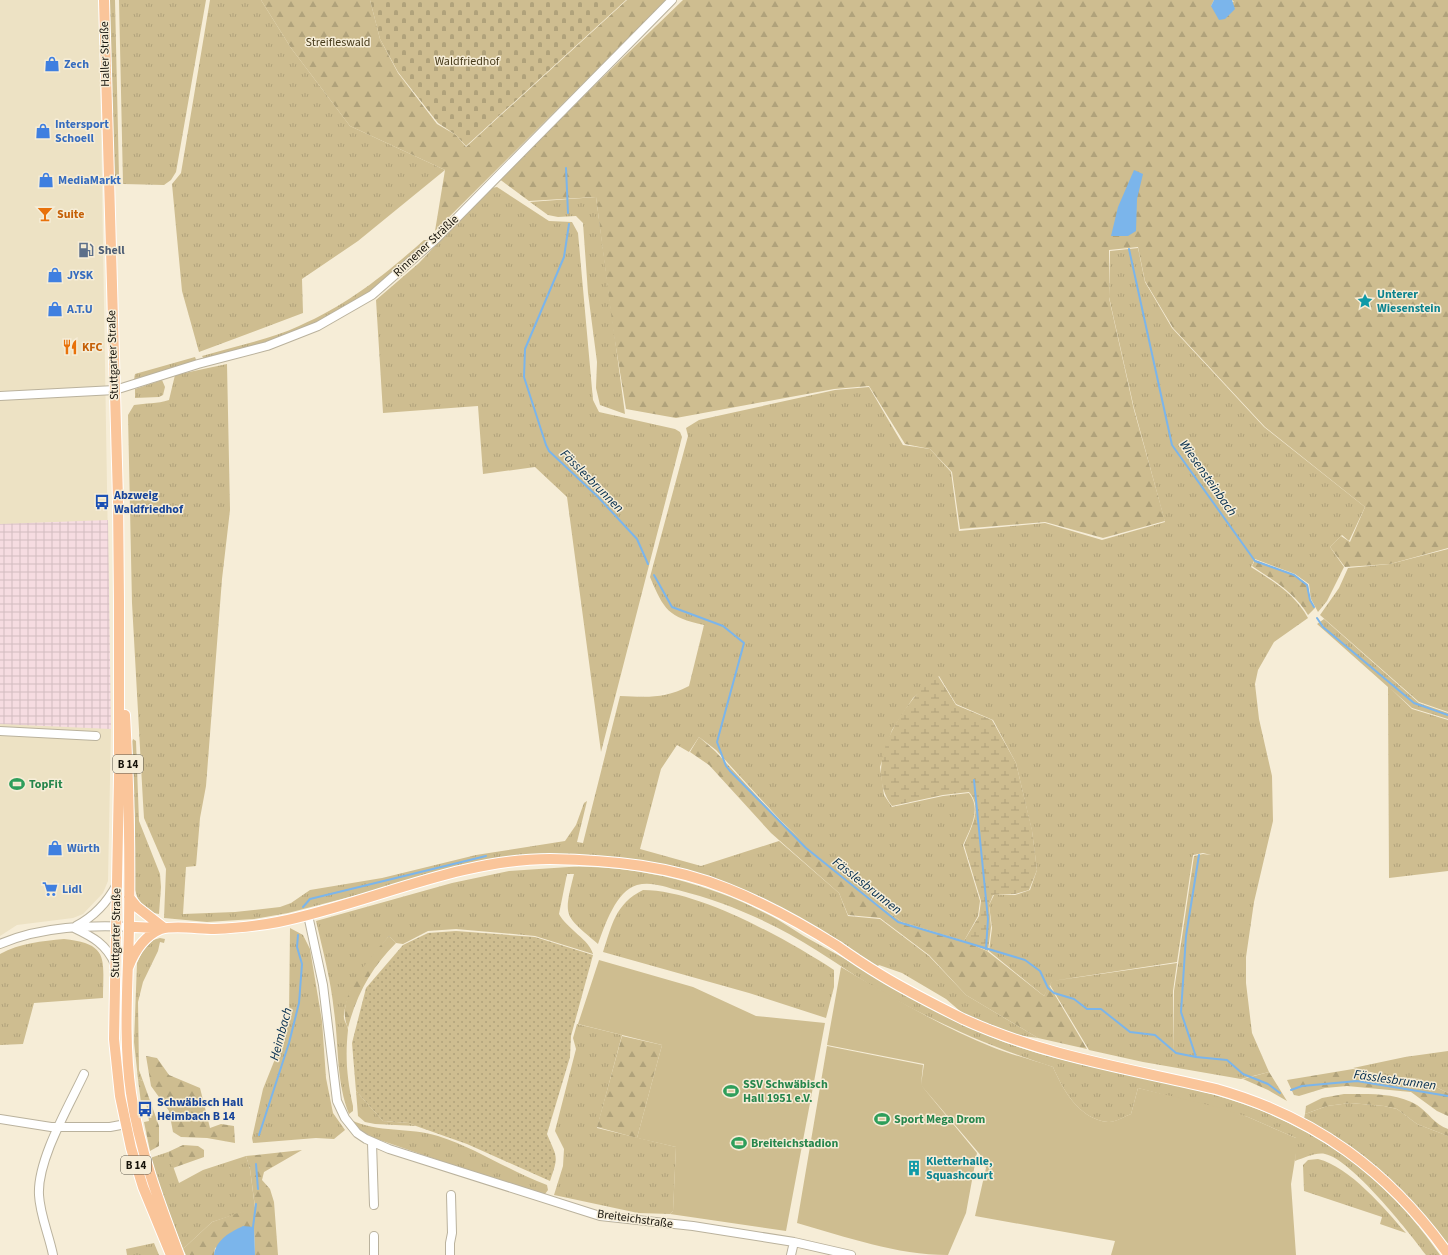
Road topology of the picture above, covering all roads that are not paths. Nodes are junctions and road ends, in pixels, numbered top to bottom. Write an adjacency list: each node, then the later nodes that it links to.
1 (104, 0): 3 (main road, Haller Straße / B 14)
2 (672, 0): 4 (street, Rinnener Sträßle)
3 (107, 108): 4 (main road, Stuttgarter Straße / B 14)
4 (115, 390): 5 (street, Rinnener Sträßle); 6 (main road, Stuttgarter Straße / B 14)
5 (0, 396)
6 (119, 601): 9 (main road, Stuttgarter Straße / B 14); 10 (main road, Stuttgarter Straße / B 14)
7 (0, 731): 8 (street)
8 (96, 736)
9 (117, 884): 12 (main road, Stuttgarter Straße / B 14); 14 (street)
10 (129, 897): 13 (main road, Stuttgarter Straße / B 14); 15 (main road)
11 (308, 915): 15 (main road); 23 (street, Breiteichstraße); 28 (main road)
12 (116, 926): 13 (street); 14 (street); 17 (main road, Stuttgarter Straße / B 14)
13 (132, 927): 15 (main road); 18 (main road, Stuttgarter Straße / B 14)
14 (74, 928): 16 (street); 17 (street)
15 (161, 928): 18 (main road)
16 (0, 944)
17 (115, 964): 21 (main road, Stuttgarter Straße / B 14)
18 (128, 968): 31 (main road, Stuttgarter Straße / B 14)
19 (84, 1074): 22 (street)
20 (0, 1119): 22 (street)
21 (126, 1124): 22 (street); 30 (main road, Stuttgarter Straße / B 14)
22 (59, 1126): 29 (street)
23 (372, 1142): 25 (street); 27 (street, Breiteichstraße)
24 (451, 1196): 33 (street)
25 (374, 1205)
26 (374, 1236): 32 (street)
27 (794, 1242): 34 (street); 35 (street, Breiteichstraße)
28 (1448, 1254)
29 (53, 1255)
30 (171, 1255)
31 (179, 1255)
32 (374, 1255)
33 (450, 1255)
34 (791, 1255)
35 (851, 1255)

